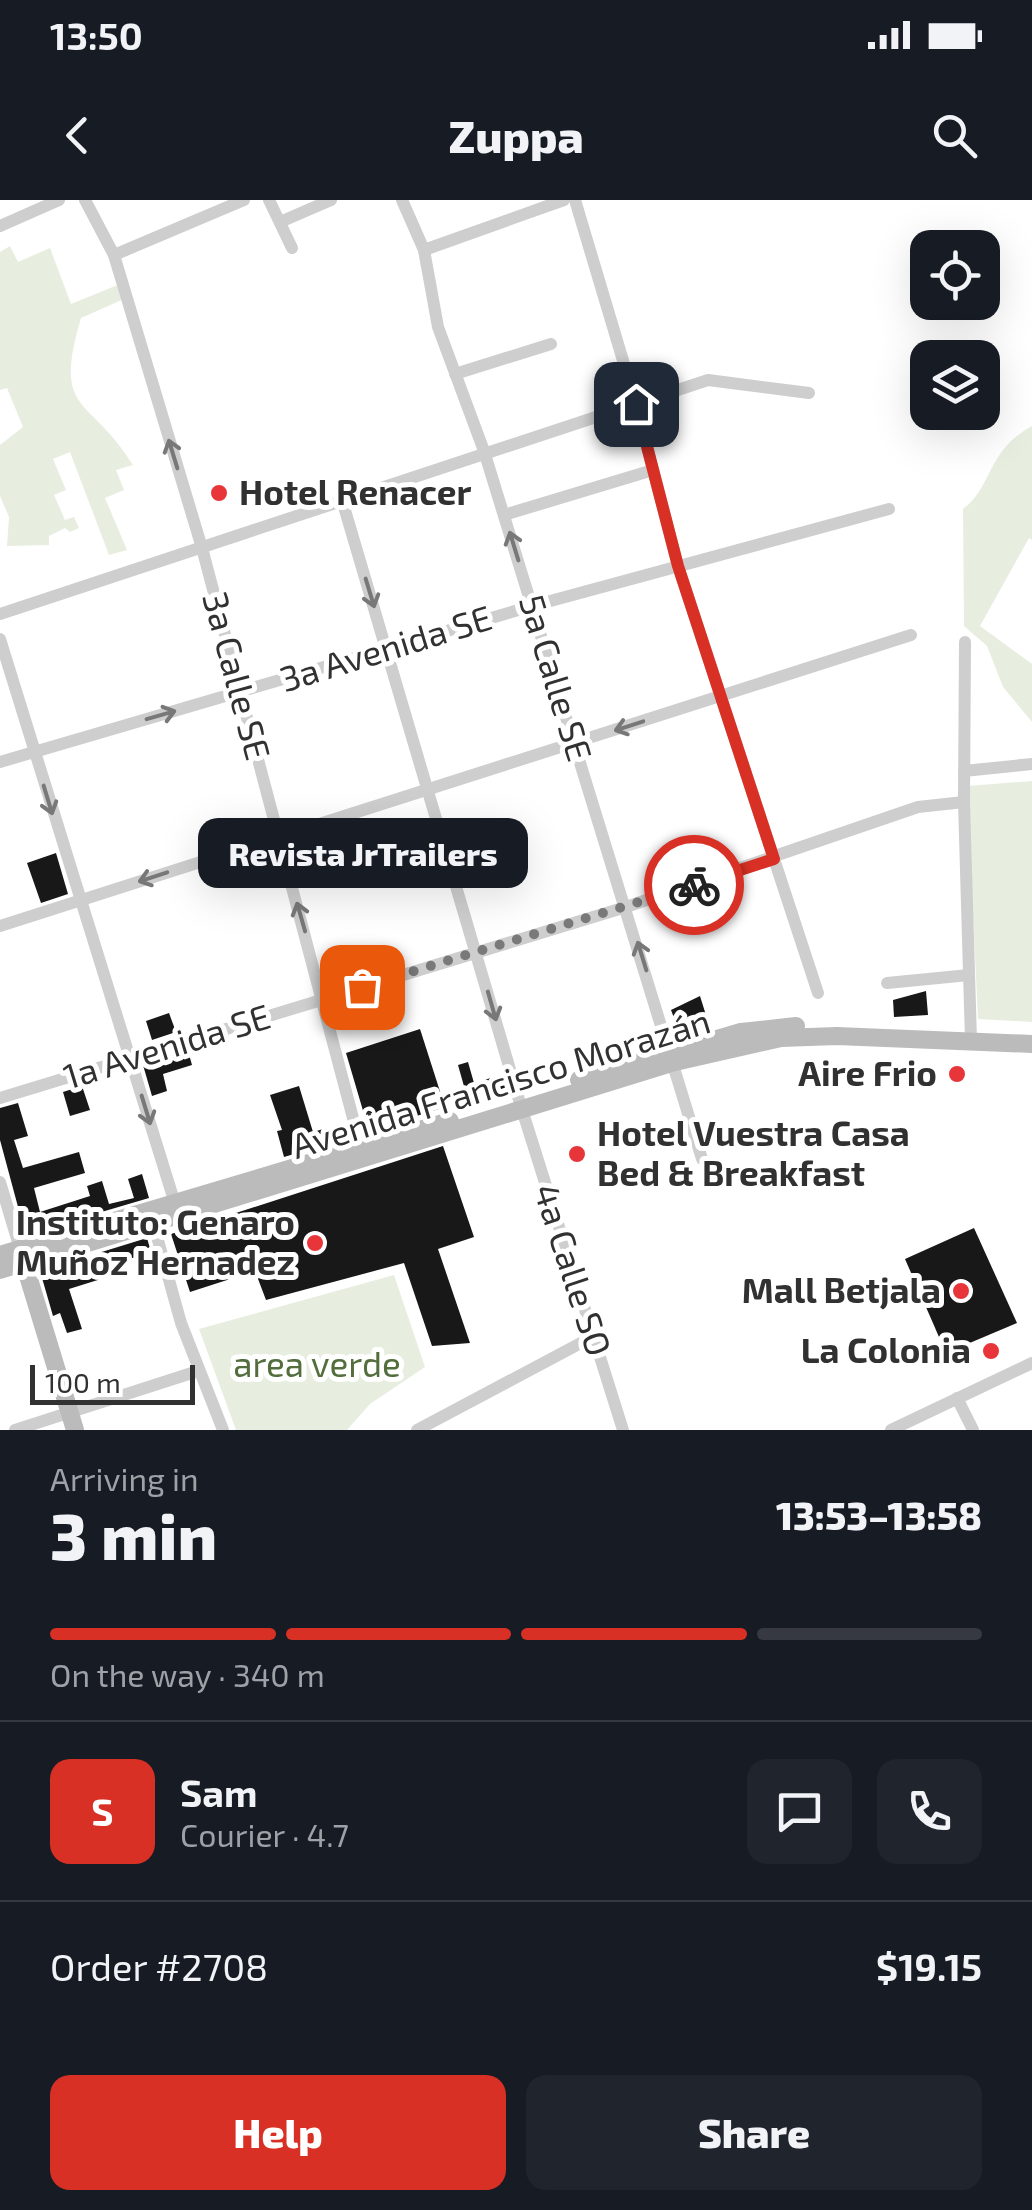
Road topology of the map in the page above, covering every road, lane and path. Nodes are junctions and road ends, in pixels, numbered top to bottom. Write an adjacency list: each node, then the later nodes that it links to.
1 (59, 200): 10 (street)
2 (85, 200): 13 (street, 3a Calle SE)
3 (244, 200): 13 (street)
4 (268, 200): 9 (street)
5 (331, 200): 9 (street)
6 (402, 200): 12 (street, 5a Calle SE)
7 (564, 200): 12 (street)
8 (574, 200): 17 (street)
9 (280, 222): 11 (street)
10 (0, 226)
11 (292, 248)
12 (424, 250): 15 (street, 5a Calle SE)
13 (114, 255): 23 (street, 3a Calle SE, one-way to 13)
14 (551, 344): 15 (street)
15 (455, 374): 18 (street, 5a Calle SE)
16 (809, 393): 17 (street)
17 (636, 404): 18 (street); 19 (street)
18 (484, 452): 20 (street); 22 (street, 5a Calle SE)
19 (654, 470): 22 (street); 24 (street)
20 (342, 500): 23 (street); 30 (street, 4a Calle SO, one-way to 30)
21 (889, 509): 24 (street, 3a Avenida SE)
22 (504, 515): 25 (street, 5a Calle SE, one-way to 22)
23 (202, 548): 26 (street); 31 (street, 3a Calle SE)
24 (678, 566): 25 (street, 3a Avenida SE); 32 (street)
25 (532, 606): 30 (street, 3a Avenida SE); 33 (street, 5a Calle SE)
26 (0, 614)
27 (911, 634): 32 (street)
28 (0, 639): 34 (street)
29 (965, 642): 37 (street)
30 (387, 648): 31 (street, 3a Avenida SE); 38 (street, 4a Calle SO)
31 (241, 692): 34 (street, 3a Avenida SE, one-way to 31); 40 (street, 3a Calle SE)
32 (722, 696): 33 (street, one-way to 33); 41 (street)
33 (575, 743): 38 (street); 43 (street, 5a Calle SE)
34 (33, 752): 35 (street, 3a Avenida SE); 42 (street, one-way to 42)
35 (0, 762)
36 (1032, 764): 37 (street)
37 (964, 771): 39 (street)
38 (428, 786): 40 (street); 45 (street, 4a Calle SO)
39 (964, 802): 41 (street, 1a Avenida SE); 46 (street)
40 (278, 837): 42 (street, one-way to 42); 49 (street, 3a Calle SE, one-way to 40)
41 (774, 859): 43 (street, 1a Avenida SE); 48 (street)
42 (79, 901): 44 (street); 54 (street)
43 (626, 907): 45 (street, 1a Avenida SE); 53 (street, 5a Calle SE, one-way to 43)
44 (0, 926)
45 (476, 952): 49 (street, 1a Avenida SE); 56 (street, 4a Calle SO, one-way to 56)
46 (969, 975): 47 (street); 51 (street)
47 (887, 984)
48 (818, 993)
49 (324, 998): 54 (street, 1a Avenida SE); 57 (street, 3a Calle SE)
50 (1032, 1034): 51 (main road, Avenida Francisco Morazán)
51 (971, 1036): 52 (main road, Avenida Francisco Morazán); 53 (main road, Avenida Francisco Morazán)
52 (1032, 1044)
53 (673, 1056): 56 (main road, Avenida Francisco Morazán); 58 (street, 5a Calle SE)
54 (129, 1057): 55 (street, 1a Avenida SE); 60 (street, one-way to 60)
55 (0, 1098)
56 (520, 1105): 57 (main road, Avenida Francisco Morazán); 65 (street, 4a Calle SO)
57 (362, 1153): 60 (main road, Avenida Francisco Morazán)
58 (702, 1159)
59 (0, 1182): 63 (street)
60 (176, 1208): 61 (main road, Avenida Francisco Morazán)
61 (151, 1216): 63 (main road, Avenida Francisco Morazán); 67 (street)
62 (0, 1256): 63 (main road, Avenida Francisco Morazán)
63 (22, 1256): 64 (main road, Avenida Francisco Morazán); 69 (main road)
64 (0, 1270)
65 (594, 1336): 70 (street); 74 (street, 4a Calle SO)
66 (1032, 1363): 68 (street)
67 (198, 1371): 69 (street); 72 (street)
68 (957, 1398): 75 (street); 76 (street)
69 (72, 1422): 71 (street)
70 (437, 1425): 73 (street)
71 (15, 1430)
72 (223, 1430)
73 (417, 1430)
74 (623, 1430)
75 (891, 1430)
76 (973, 1430)

